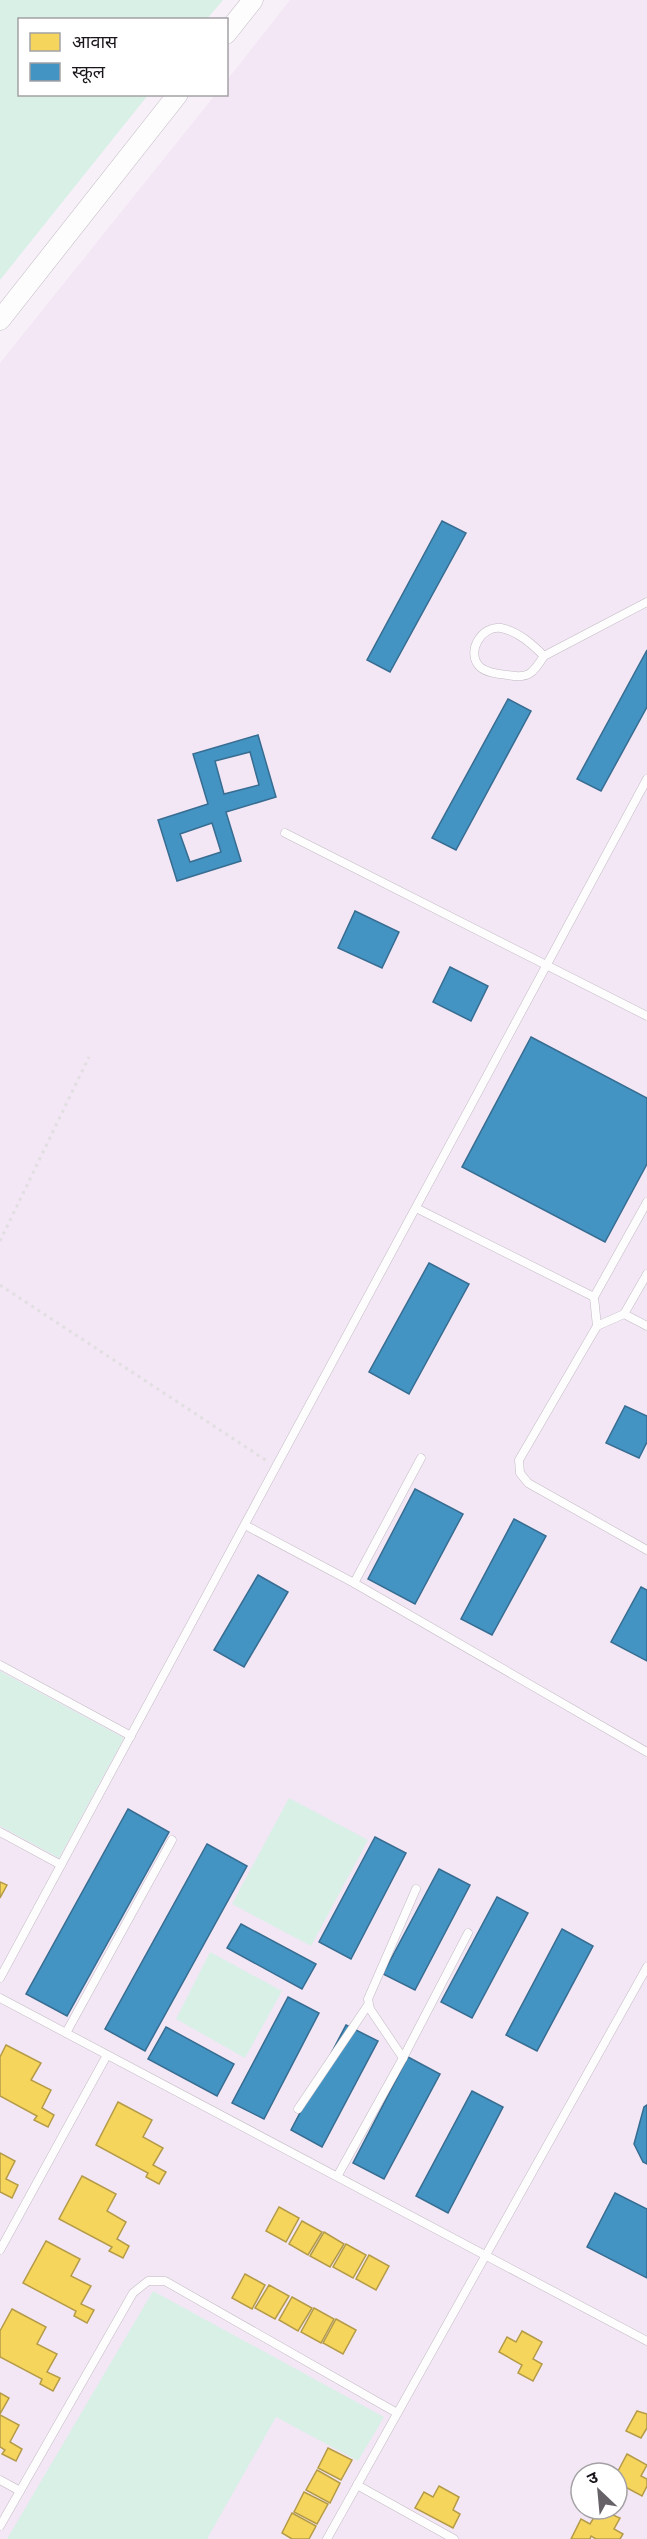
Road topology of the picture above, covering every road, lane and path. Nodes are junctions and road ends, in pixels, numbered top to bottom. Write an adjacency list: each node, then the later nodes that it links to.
1 (253, 0): 2 (street)
2 (228, 31)
3 (176, 96): 4 (street)
4 (0, 320)
5 (647, 602): 6 (lane)
6 (544, 656): 6 (lane)
7 (647, 779): 9 (lane)
8 (285, 833): 9 (lane)
9 (547, 964): 10 (lane); 13 (lane)
10 (647, 1016)
11 (88, 1057): 14 (path)
12 (647, 1202): 17 (lane)
13 (416, 1208): 17 (lane); 22 (lane)
14 (0, 1241)
15 (647, 1274): 18 (lane)
16 (0, 1285): 22 (path)
17 (594, 1297): 19 (lane)
18 (624, 1314): 19 (lane); 20 (lane)
19 (597, 1326): 24 (lane)
20 (647, 1326)
21 (421, 1458): 25 (lane)
22 (276, 1467): 23 (lane)
23 (245, 1525): 25 (lane); 27 (lane)
24 (647, 1550)
25 (354, 1583): 28 (lane)
26 (0, 1665): 27 (lane)
27 (131, 1736): 31 (lane)
28 (647, 1752)
29 (0, 1832): 31 (lane)
30 (172, 1840): 38 (lane)
31 (61, 1865): 35 (lane)
32 (416, 1889): 37 (lane)
33 (468, 1933): 40 (lane)
34 (647, 1967): 44 (lane)
35 (0, 1978)
36 (0, 1998): 38 (lane)
37 (368, 2005): 40 (lane); 41 (lane)
38 (66, 2033): 39 (lane)
39 (107, 2055): 42 (lane); 43 (lane)
40 (403, 2058): 42 (lane)
41 (298, 2109)
42 (338, 2175): 44 (lane)
43 (0, 2250)
44 (486, 2255): 45 (lane); 46 (lane)
45 (647, 2341)
46 (397, 2413): 48 (lane); 49 (lane)
47 (0, 2480): 49 (lane)
48 (357, 2486): 51 (lane); 52 (lane)
49 (20, 2492): 50 (lane)
50 (0, 2526)
51 (327, 2539)
52 (453, 2539)

